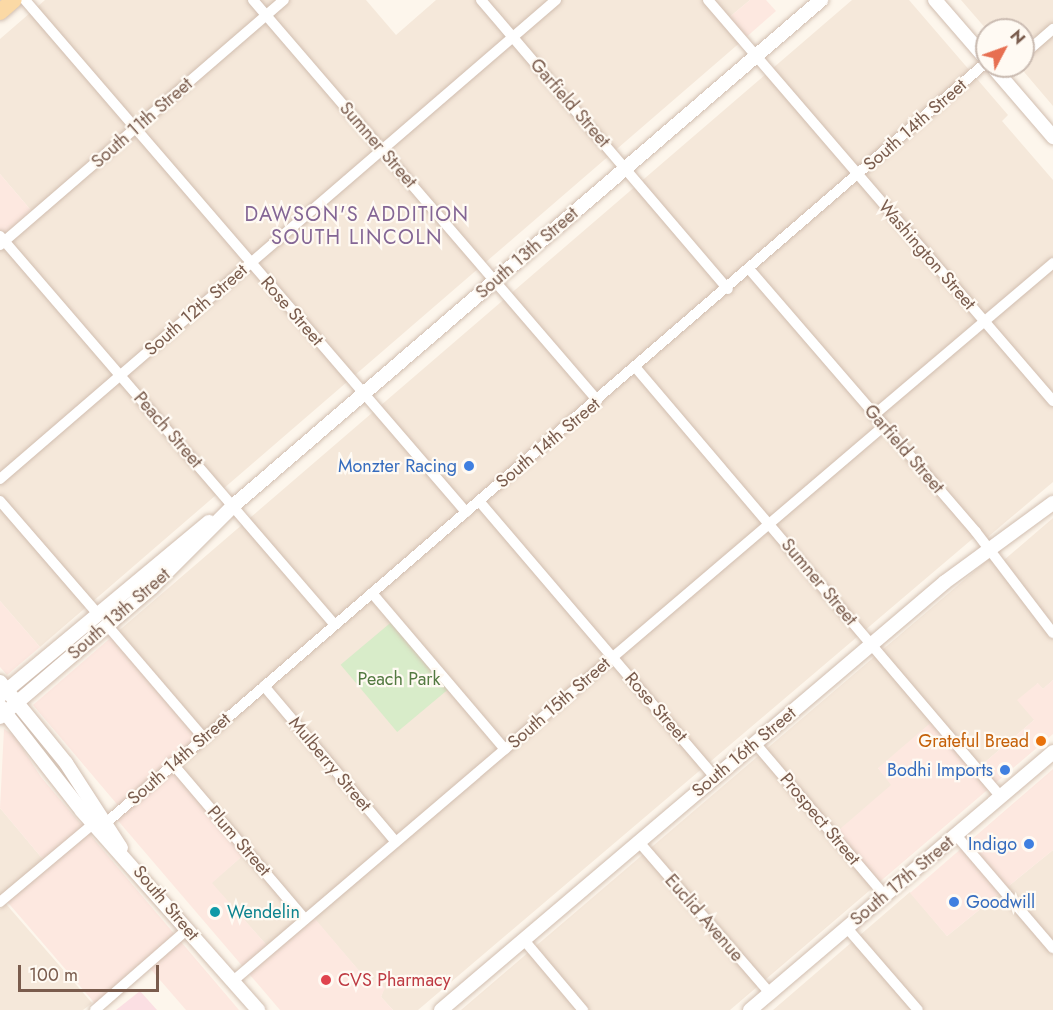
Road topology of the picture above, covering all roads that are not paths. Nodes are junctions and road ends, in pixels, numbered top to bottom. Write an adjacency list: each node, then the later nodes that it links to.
1 (14, 0): 10 (main road)
2 (25, 0): 19 (street, Rose Street)
3 (253, 0): 11 (street, Sumner Street)
4 (284, 0): 11 (street, South 11th Street)
5 (481, 0): 13 (street, Garfield Street)
6 (556, 0): 13 (street, South 12th Street)
7 (708, 0): 16 (street, Washington Street)
8 (821, 0): 16 (main road, South 13th Street)
9 (935, 0): 15 (main road)
10 (0, 12)
11 (266, 16): 19 (street, South 11th Street); 21 (street, Sumner Street)
12 (1053, 29): 14 (street)
13 (513, 37): 21 (street, South 12th Street); 22 (street, Garfield Street)
14 (1035, 45)
15 (975, 47)
16 (757, 55): 22 (main road, South 13th Street); 23 (street, Washington Street)
17 (975, 72): 23 (street, South 14th Street)
18 (1008, 78): 20 (main road)
19 (136, 128): 24 (street, South 11th Street); 25 (street, Rose Street)
20 (1053, 137)
21 (382, 150): 25 (street, South 12th Street); 28 (street, Sumner Street)
22 (626, 168): 28 (main road, South 13th Street); 29 (street, Garfield Street)
23 (858, 175): 27 (street, South 14th Street); 30 (street, Washington Street)
24 (2, 241): 32 (street, Peach Street)
25 (251, 262): 32 (street, South 12th Street); 33 (street, Rose Street)
26 (1053, 263): 30 (street)
27 (750, 270): 29 (street, South 14th Street); 36 (street, Garfield Street)
28 (495, 281): 33 (main road, South 13th Street); 34 (street, Sumner Street)
29 (728, 289): 31 (street, South 14th Street)
30 (984, 321): 35 (street, Washington Street); 36 (street)
31 (636, 368): 34 (street, South 14th Street); 44 (street, Sumner Street)
32 (120, 375): 38 (street, South 12th Street); 42 (street, Peach Street)
33 (363, 393): 42 (main road, South 13th Street); 43 (street, Rose Street)
34 (597, 400): 40 (street, South 14th Street)
35 (1053, 401)
36 (874, 415): 37 (street, Garfield Street)
37 (884, 426): 44 (street, South 15th Street); 45 (street, Garfield Street)
38 (0, 479)
39 (0, 501): 47 (street)
40 (479, 501): 43 (street, South 14th Street); 52 (street, Rose Street)
41 (1053, 503): 45 (main road, South 16th Street)
42 (234, 506): 47 (main road, South 13th Street); 48 (main road, South 13th Street); 49 (street, Peach Street)
43 (466, 512): 46 (street, South 14th Street)
44 (770, 524): 51 (street, Sumner Street); 52 (street, South 15th Street)
45 (987, 551): 50 (street, Garfield Street); 51 (main road, South 16th Street)
46 (372, 593): 49 (street, South 14th Street); 59 (street)
47 (97, 613): 54 (main road, South 13th Street)
48 (107, 625): 55 (main road, South 13th Street); 57 (street)
49 (335, 625): 53 (street, South 14th Street)
50 (1053, 633)
51 (871, 645): 58 (main road, South 16th Street); 63 (street, Sumner Street)
52 (612, 657): 59 (street, South 15th Street); 62 (street, Rose Street)
53 (264, 686): 57 (street, South 14th Street); 66 (street, Mulberry Street)
54 (2, 689): 55 (main road, South Street)
55 (17, 702): 56 (main road, South 13th Street); 64 (main road, South Street)
56 (2, 711): 64 (main road, South Street)
57 (203, 738): 61 (street, South 14th Street)
58 (755, 743): 62 (main road, South 16th Street); 68 (street, Prospect Street)
59 (505, 749): 66 (street, South 15th Street)
60 (1053, 752): 63 (main road, South 17th Street)
61 (172, 763): 64 (street, South 14th Street); 70 (street, Plum Street)
62 (715, 777): 67 (main road, South 16th Street)
63 (1001, 797): 65 (main road, South 17th Street)
64 (100, 823): 69 (street, South 14th Street); 72 (main road, South Street)
65 (956, 835): 68 (main road, South 17th Street); 74 (street)
66 (396, 842): 70 (street, South 15th Street)
67 (639, 842): 73 (main road, South 16th Street); 76 (street, Euclid Avenue)
68 (885, 896): 71 (main road, South 17th Street)
69 (0, 902)
70 (305, 919): 75 (street, South 15th Street)
71 (847, 928): 76 (main road, South 17th Street); 82 (street)
72 (188, 929): 75 (main road, South Street); 77 (street)
73 (524, 940): 79 (main road, South 16th Street); 80 (street)
74 (1053, 948)
75 (233, 981): 78 (main road, South Street)
76 (770, 993): 81 (main road, South 17th Street)
77 (95, 1010)
78 (258, 1010)
79 (441, 1010)
80 (583, 1010)
81 (750, 1010)
82 (918, 1010)

